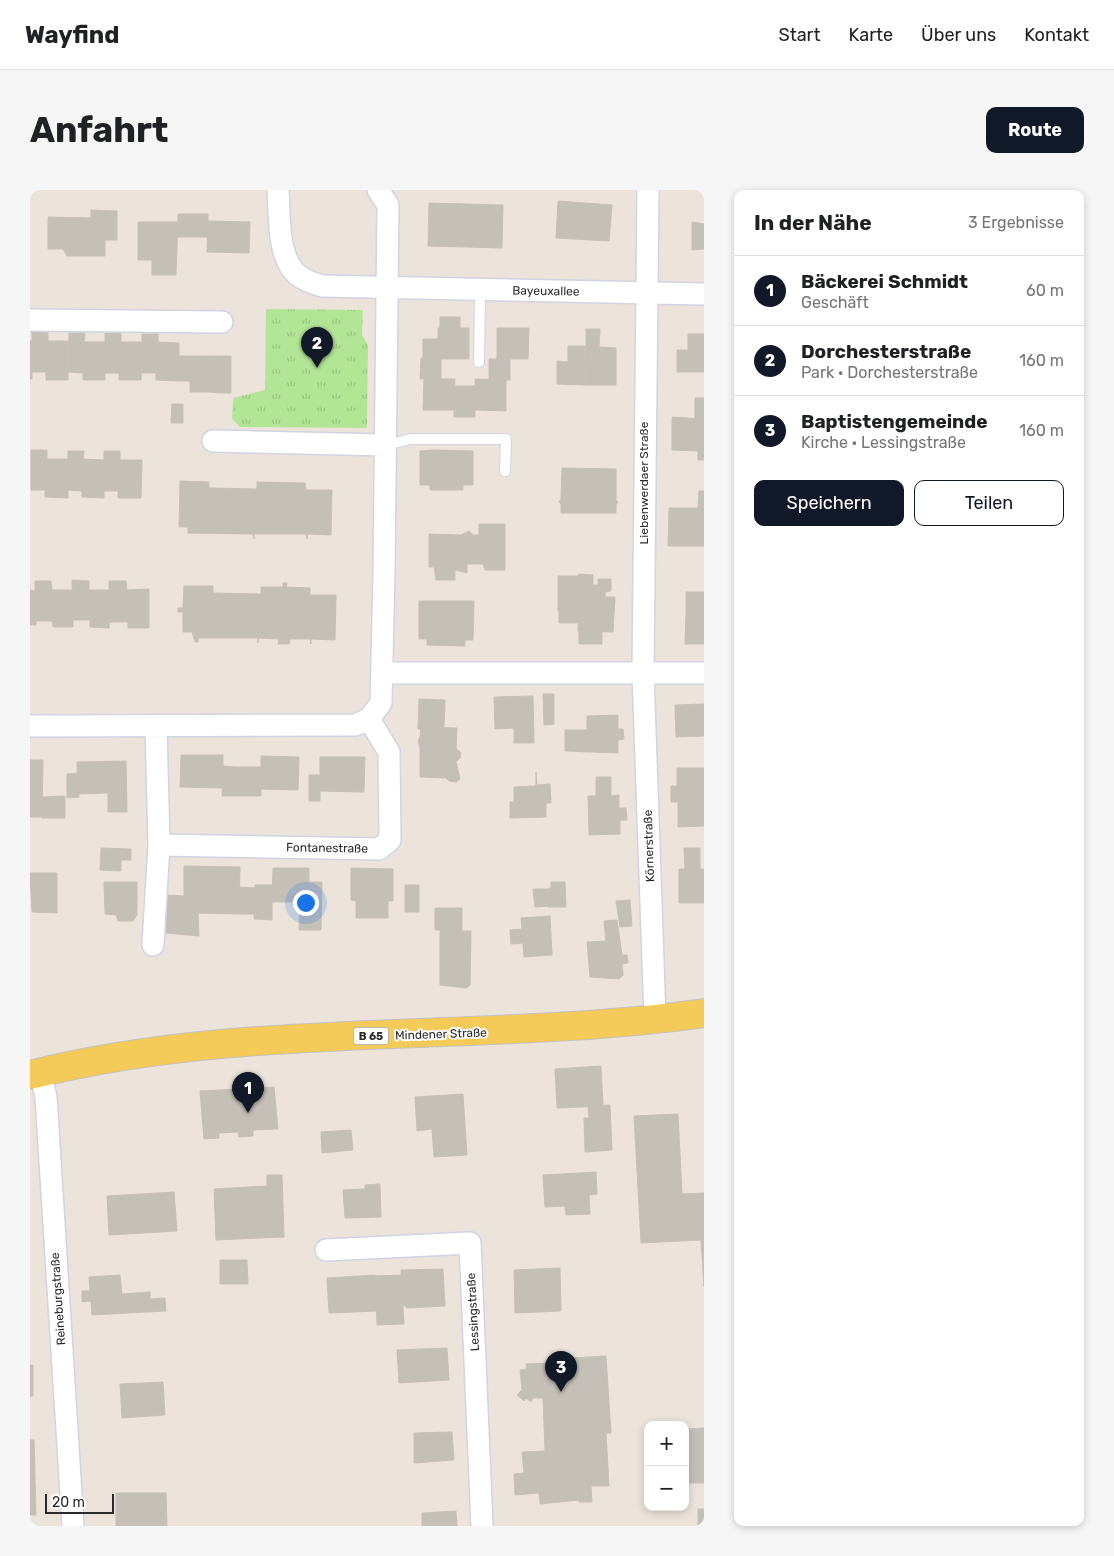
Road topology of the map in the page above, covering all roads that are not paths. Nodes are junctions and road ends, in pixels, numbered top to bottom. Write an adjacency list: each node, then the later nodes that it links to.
1 (278, 190): 4 (street, Bayeuxallee)
2 (378, 190): 4 (street)
3 (648, 190): 6 (street, Liebenwerdaer Straße)
4 (388, 287): 5 (street, Bayeuxallee); 12 (street)
5 (480, 290): 6 (street, Bayeuxallee); 10 (lane)
6 (645, 294): 7 (street, Bayeuxallee); 14 (street, Liebenwerdaer Straße)
7 (704, 294)
8 (30, 320): 9 (street)
9 (222, 322)
10 (479, 362)
11 (212, 440): 12 (street)
12 (386, 445): 13 (lane); 15 (street)
13 (504, 471)
14 (643, 672): 15 (street); 16 (street); 23 (street, Körnerstraße)
15 (383, 673): 17 (street)
16 (704, 673)
17 (369, 718): 19 (street); 20 (street, Fontanestraße)
18 (30, 726): 19 (street)
19 (156, 726): 20 (street)
20 (159, 846): 21 (street)
21 (153, 945)
22 (704, 1012): 23 (main road, Mindener Straße / B 65)
23 (655, 1020): 24 (main road, Mindener Straße / B 65)
24 (35, 1073): 26 (street, Reineburgstraße)
25 (326, 1250): 27 (street, Lessingstraße)
26 (73, 1526)
27 (482, 1526)

